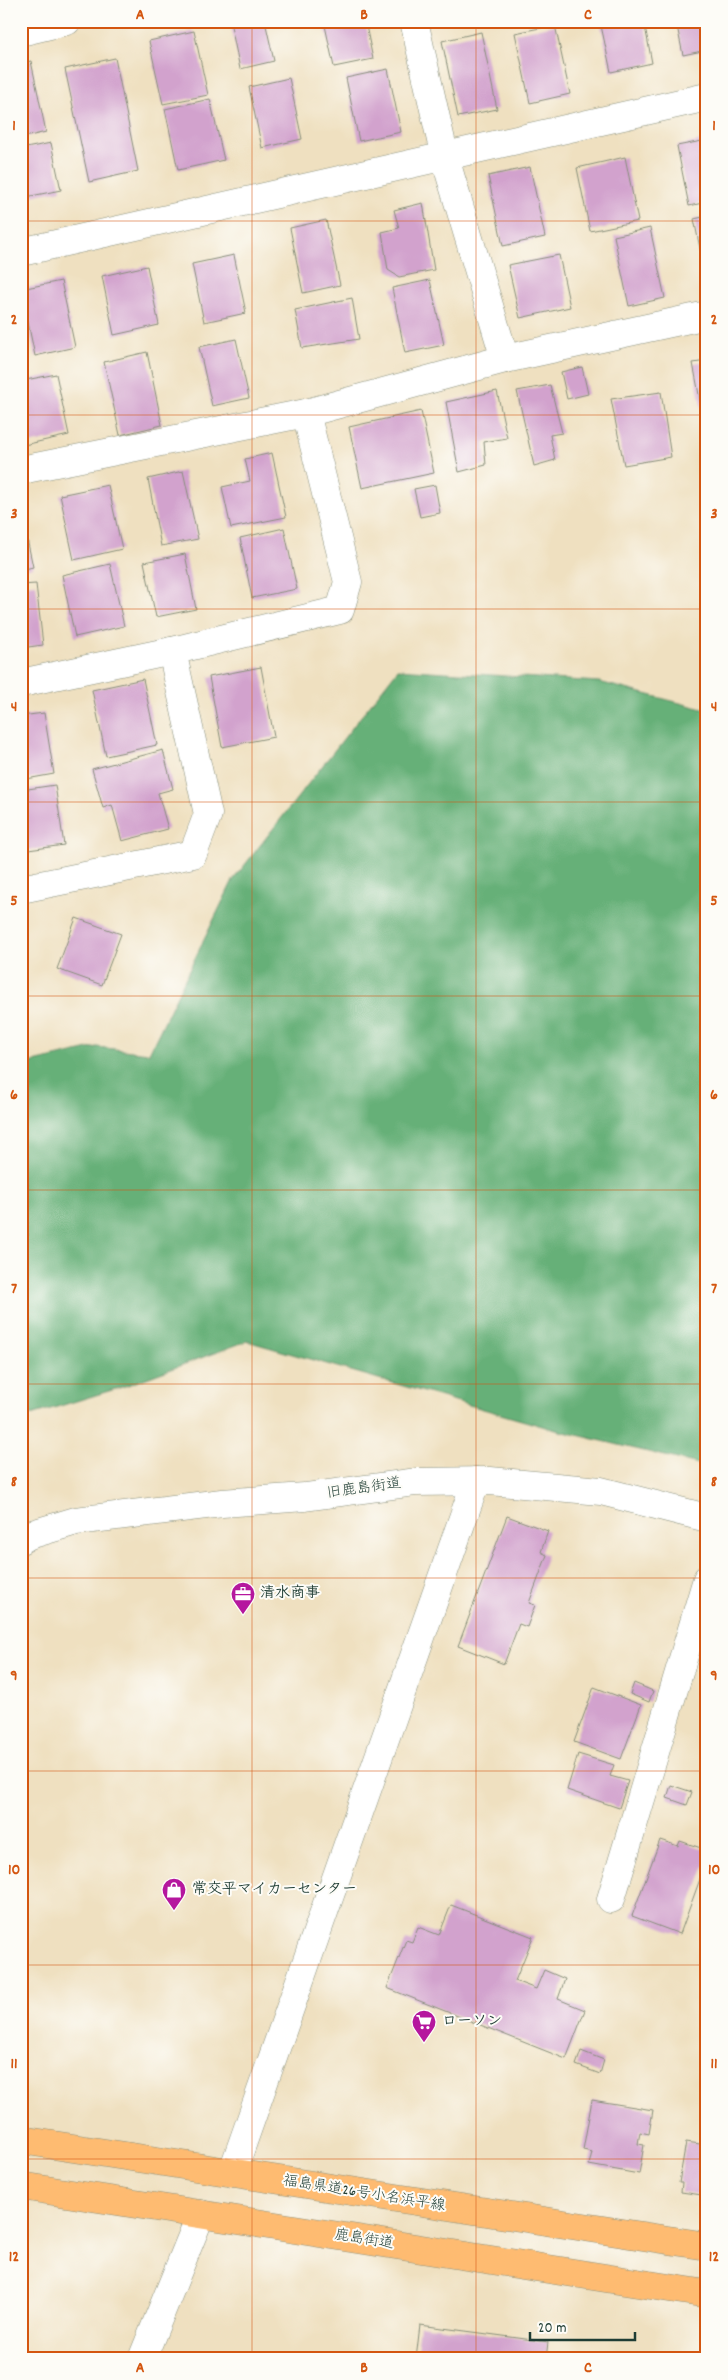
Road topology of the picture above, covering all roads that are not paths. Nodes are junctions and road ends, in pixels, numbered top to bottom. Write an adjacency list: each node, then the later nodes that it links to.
1 (68, 21): 3 (street)
2 (414, 21): 5 (street)
3 (21, 32)
4 (707, 97): 5 (street)
5 (445, 158): 6 (street); 8 (street)
6 (21, 252)
7 (707, 315): 8 (street)
8 (504, 359): 9 (street)
9 (306, 413): 10 (street); 11 (street)
10 (21, 470)
11 (172, 651): 12 (street); 13 (street)
12 (21, 683)
13 (21, 889)
14 (476, 1481): 15 (street, 旧鹿島街道); 16 (street, 旧鹿島街道); 20 (street)
15 (707, 1518)
16 (21, 1540)
17 (707, 1579): 18 (street)
18 (611, 1899)
19 (21, 2140): 20 (main road, 福島県道26号小名浜平線)
20 (232, 2174): 23 (main road, 福島県道26号小名浜平線)
21 (21, 2186): 22 (main road, 鹿島街道)
22 (201, 2214): 24 (main road, 鹿島街道); 25 (street)
23 (707, 2246)
24 (707, 2294)
25 (142, 2359)

